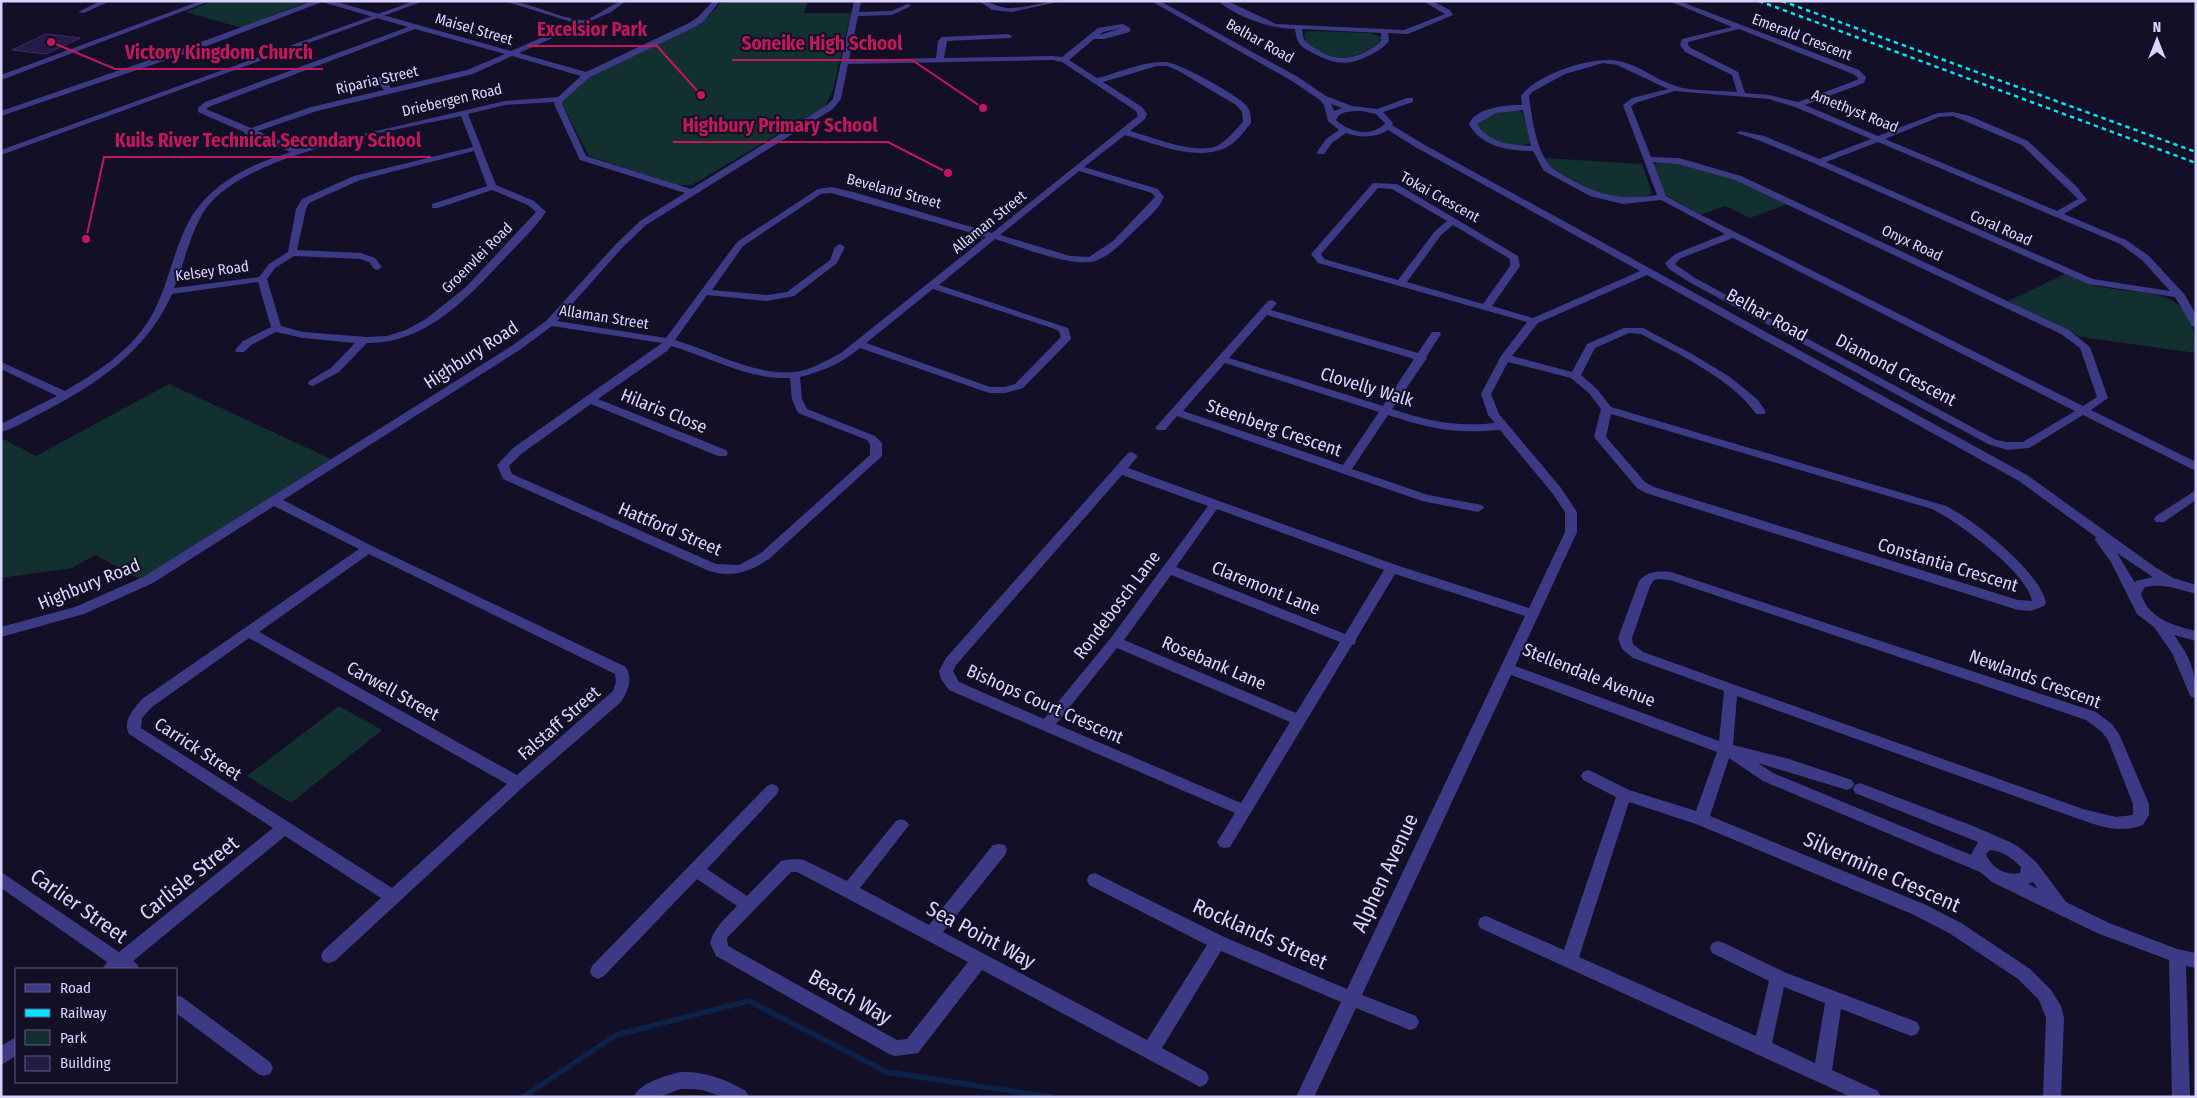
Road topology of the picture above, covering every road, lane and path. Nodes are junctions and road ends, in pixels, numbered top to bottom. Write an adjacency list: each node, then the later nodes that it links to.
1 (107, 1): 17 (street)
2 (207, 1): 32 (street)
3 (319, 1): 46 (street)
4 (324, 1): 19 (street, Maisel Street)
5 (421, 1): 19 (street)
6 (507, 1): 20 (street)
7 (623, 1): 20 (street, Riparia Street)
8 (717, 1): 31 (street)
9 (858, 1): 18 (street, Highbury Road)
10 (982, 1): 11 (street)
11 (1059, 1)
12 (1154, 1): 38 (street, Belhar Road)
13 (1221, 1): 23 (street)
14 (1426, 1): 24 (street)
15 (1672, 1): 22 (street)
16 (908, 6): 18 (street)
17 (82, 12)
18 (856, 14): 30 (street, Highbury Road)
19 (378, 17): 21 (street, Maisel Street); 60 (street)
20 (583, 23): 27 (street, Riparia Street)
21 (414, 27): 27 (street, Maisel Street); 50 (street)
22 (1739, 27): 37 (street, Emerald Crescent); 41 (street, Emerald Crescent)
23 (1298, 28): 24 (street); 24 (street)
24 (1384, 31)
25 (1008, 36): 28 (street)
26 (1093, 36): 29 (street)
27 (511, 54): 31 (street, Maisel Street); 36 (street, Riparia Street)
28 (940, 60): 29 (street, Allaman Street); 30 (street, Allaman Street)
29 (1064, 60): 34 (street, Allaman Street)
30 (846, 62): 65 (street, Highbury Road)
31 (587, 75): 39 (street)
32 (1, 78)
33 (380, 79): 36 (street)
34 (1097, 81): 51 (street, Allaman Street); 51 (street)
35 (1674, 89): 37 (street, Amethyst Road); 42 (street); 61 (street, Amethyst Road)
36 (390, 92): 50 (street, Riparia Street)
37 (1742, 94): 41 (street, Amethyst Road)
38 (1323, 98): 43 (street, Belhar Road); 47 (street)
39 (560, 99): 45 (street, Driebergen Road); 65 (street)
40 (1410, 100): 44 (street)
41 (1798, 105): 54 (street, Amethyst Road)
42 (1526, 108): 57 (street); 57 (street)
43 (1353, 109): 44 (street, Belhar Road); 47 (street)
44 (1376, 112): 48 (street, Belhar Road)
45 (464, 113): 56 (street); 58 (street, Driebergen Road)
46 (1, 114)
47 (1331, 118): 49 (street)
48 (1388, 126): 52 (street); 55 (street, Belhar Road)
49 (1345, 130): 52 (street); 59 (street)
50 (248, 132): 58 (street)
51 (1124, 132): 63 (street, Allaman Street)
52 (1376, 132): 55 (street, Belhar Road)
53 (1740, 134): 62 (street, Coral Road)
54 (1878, 138): 62 (street); 68 (street, Amethyst Road); 68 (street)
55 (1420, 146): 75 (street, Belhar Road)
56 (478, 148): 64 (street); 73 (street)
57 (1537, 148): 66 (street)
58 (299, 152): 79 (street, Driebergen Road)
59 (1321, 152)
60 (1, 153)
61 (1647, 158): 66 (street, Amethyst Road); 103 (street, Onyx Road)
62 (1819, 162): 81 (street, Coral Road)
63 (1077, 168): 71 (street, Allaman Street); 71 (street, Beveland Street)
64 (492, 187): 67 (street); 88 (street, Groenvlei Road)
65 (691, 192): 84 (street, Highbury Road)
66 (1662, 197): 70 (street)
67 (435, 206)
68 (2059, 213): 81 (street, Amethyst Road)
69 (1453, 221): 77 (street); 77 (street, Tokai Crescent); 82 (street, Tokai Crescent)
70 (1732, 234): 103 (street); 103 (street, Diamond Crescent)
71 (994, 235): 78 (street, Allaman Street); 80 (street, Beveland Street)
72 (840, 247): 80 (street)
73 (292, 253): 74 (street); 76 (street)
74 (377, 268)
75 (1648, 272): 83 (street, Stellendale Avenue); 119 (street, Belhar Road)
76 (262, 279): 79 (street, Kelsey Road); 86 (street)
77 (1401, 283): 82 (street, Tokai Crescent)
78 (932, 286): 90 (street, Allaman Street); 90 (street)
79 (168, 292): 99 (street, Driebergen Road)
80 (705, 292): 89 (street, Beveland Street)
81 (2180, 295): 85 (street, Amethyst Road)
82 (1486, 307): 83 (street, Tokai Crescent)
83 (1534, 322): 93 (street, Stellendale Avenue)
84 (550, 323): 89 (street, Allaman Street); 115 (street, Highbury Road)
85 (2196, 324)
86 (276, 328): 88 (street, Groenvlei Road); 91 (street)
87 (1436, 334): 92 (street, Steenberg Crescent)
88 (363, 341): 98 (street)
89 (670, 342): 96 (street, Allaman Street); 100 (street, Hattford Street)
90 (859, 344): 96 (street, Allaman Street)
91 (240, 350)
92 (1422, 358): 94 (street, Steenberg Crescent); 102 (street, Steenberg Crescent)
93 (1507, 358): 97 (street); 106 (street, Stellendale Avenue)
94 (1223, 359): 102 (street, Clovelly Walk); 104 (street, Steenberg Crescent)
95 (1, 365): 99 (street)
96 (795, 376): 100 (street, Hattford Street)
97 (1575, 376): 101 (street); 105 (street)
98 (312, 383)
99 (66, 396): 108 (street, Driebergen Road)
100 (592, 401): 109 (street, Hilaris Close)
101 (1607, 409): 101 (street, Constantia Crescent)
102 (1385, 411): 106 (street, Clovelly Walk); 113 (street, Steenberg Crescent)
103 (2085, 411): 111 (street)
104 (1176, 412): 107 (street, Steenberg Crescent); 113 (street, Steenberg Crescent)
105 (1760, 412)
106 (1503, 426): 126 (street, Stellendale Avenue)
107 (1162, 428)
108 (1, 430)
109 (722, 453)
110 (1132, 456): 112 (street, Bishops Court Crescent)
111 (2196, 467)
112 (1121, 470): 116 (street); 137 (street, Bishops Court Crescent)
113 (1345, 471): 117 (street)
114 (2196, 494): 118 (street)
115 (274, 501): 120 (street, Falstaff Street); 128 (street, Highbury Road)
116 (1216, 504): 121 (street); 122 (street, Rondebosch Lane)
117 (1478, 508)
118 (2160, 519)
119 (2091, 526): 123 (street, Belhar Road); 125 (street, Belhar Road)
120 (368, 549): 129 (street, Carrick Street); 140 (street, Falstaff Street)
121 (1392, 568): 126 (street); 131 (street)
122 (1169, 569): 131 (street, Claremont Lane); 132 (street, Rondebosch Lane)
123 (2170, 582): 124 (street); 125 (street)
124 (2196, 590)
125 (2134, 594): 127 (street, Belhar Road)
126 (1534, 614): 133 (street, Stellendale Avenue)
127 (2159, 624): 130 (street); 135 (street)
128 (1, 632)
129 (248, 632): 140 (street, Carwell Street); 146 (street, Carrick Street)
130 (2196, 636)
131 (1350, 641): 136 (street)
132 (1115, 642): 136 (street, Rosebank Lane); 137 (street, Rondebosch Lane)
133 (1507, 668): 138 (street, Stellendale Avenue); 172 (street, Alphen Avenue)
134 (1731, 689): 134 (street, Newlands Crescent); 138 (street)
135 (2196, 693)
136 (1299, 720): 143 (street)
137 (1046, 726): 143 (street, Bishops Court Crescent)
138 (1724, 749): 144 (street); 148 (street, Stellendale Avenue); 151 (street, Stellendale Avenue)
139 (1588, 776): 142 (street, Silvermine Crescent)
140 (518, 783): 157 (street, Falstaff Street)
141 (772, 790): 152 (street)
142 (1624, 794): 144 (street, Silvermine Crescent); 168 (street)
143 (1243, 810): 147 (street)
144 (1701, 819): 188 (street, Silvermine Crescent)
145 (901, 824): 156 (street)
146 (285, 827): 157 (street, Carrick Street); 169 (street, Carlisle Street)
147 (1226, 842)
148 (1996, 844): 150 (street, Stellendale Avenue); 151 (street)
149 (999, 850): 161 (street)
150 (2028, 866): 155 (street); 159 (street)
151 (1984, 867): 155 (street, Stellendale Avenue)
152 (696, 870): 158 (street); 170 (street)
153 (1, 879): 169 (street, Carlier Street)
154 (1095, 880): 162 (street, Rocklands Street)
155 (2006, 880): 159 (street)
156 (849, 890): 158 (street, Sea Point Way); 161 (street, Sea Point Way)
157 (393, 897): 164 (street, Falstaff Street)
158 (748, 905): 166 (street, Beach Way)
159 (2062, 909): 165 (street)
160 (1486, 923): 168 (street)
161 (932, 934): 166 (street, Sea Point Way)
162 (1218, 942): 172 (street, Rocklands Street); 179 (street)
163 (1718, 948): 171 (street)
164 (329, 956)
165 (2177, 956): 167 (street); 189 (street)
166 (980, 960): 179 (street, Sea Point Way)
167 (2196, 961)
168 (1570, 962): 178 (street)
169 (120, 967)
170 (598, 972)
171 (1778, 977): 173 (street); 178 (street)
172 (1350, 998): 175 (street, Rocklands Street); 186 (street, Alphen Avenue)
173 (1834, 999): 176 (street); 182 (street)
174 (178, 1004): 181 (street)
175 (1410, 1022)
176 (1911, 1028)
177 (15, 1046): 180 (street)
178 (1762, 1048): 182 (street)
179 (1150, 1051): 183 (street, Sea Point Way)
180 (1, 1057)
181 (264, 1068)
182 (1822, 1075): 187 (street)
183 (1200, 1078)
184 (643, 1097): 185 (street)
185 (740, 1097)
186 (1305, 1097)
187 (1872, 1097)
188 (2052, 1097)
189 (2181, 1097)

